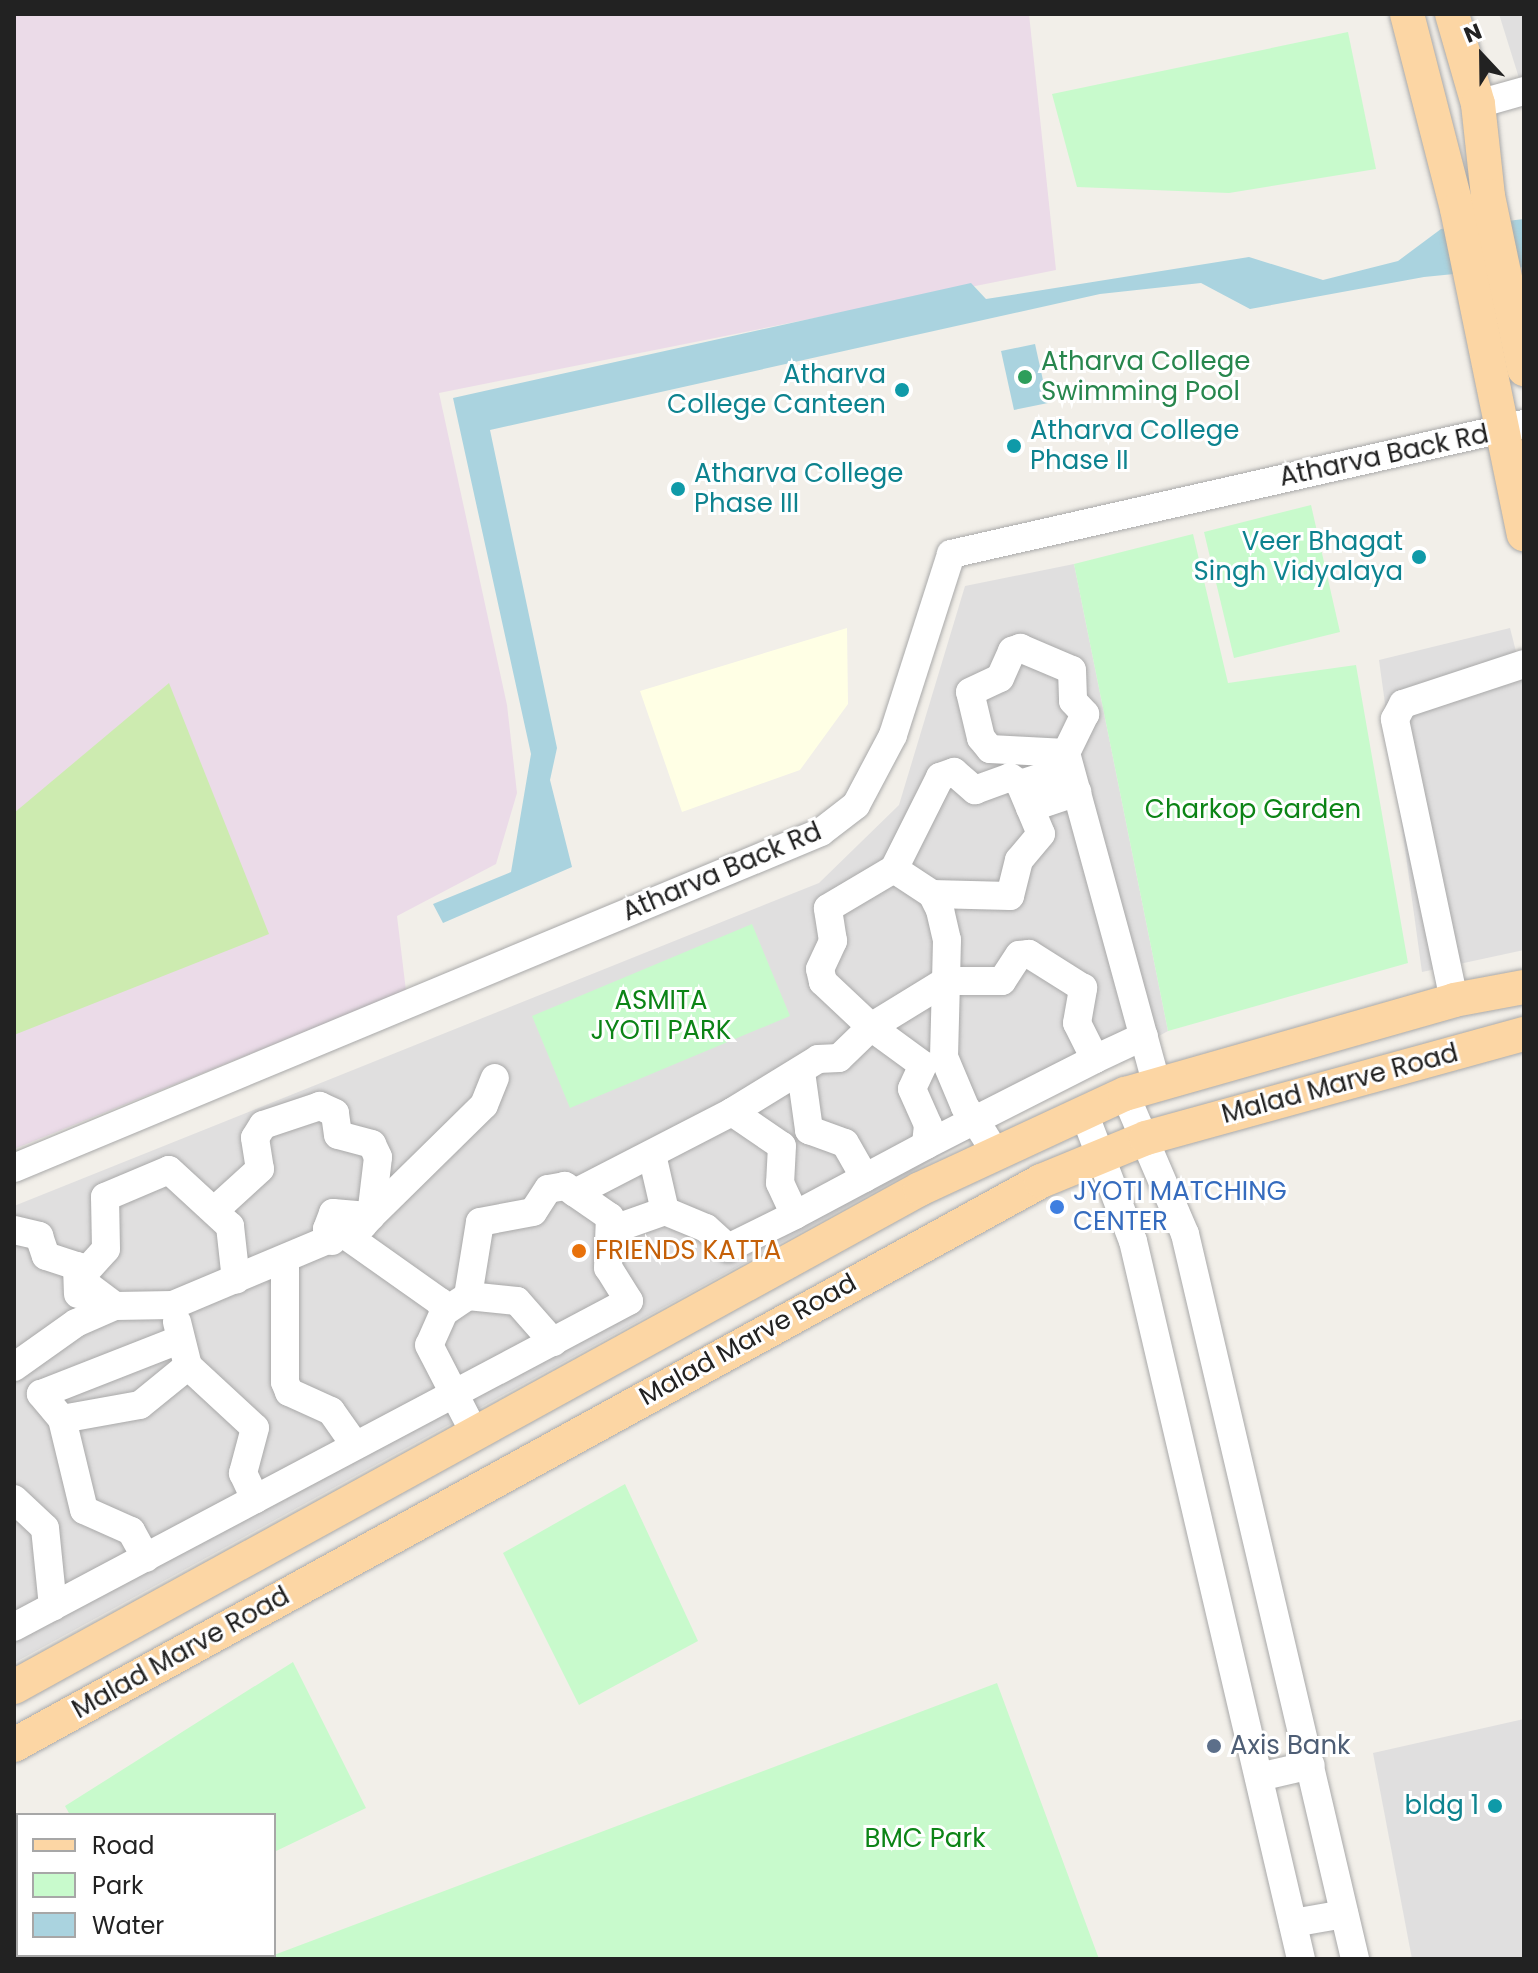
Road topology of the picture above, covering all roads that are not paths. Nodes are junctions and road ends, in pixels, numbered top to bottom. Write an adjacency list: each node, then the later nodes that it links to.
1 (1450, 14): 2 (main road); 4 (main road)
2 (1409, 20): 6 (main road)
3 (1524, 91): 4 (street)
4 (1478, 104): 5 (main road)
5 (1524, 369)
6 (1511, 428): 7 (main road); 31 (street, Atharva Back Rd)
7 (1524, 534)
8 (1524, 664): 15 (street)
9 (1071, 771): 9 (street); 10 (street); 18 (street)
10 (1025, 796): 11 (street); 12 (street)
11 (894, 869): 12 (street); 16 (street)
12 (932, 894): 13 (street)
13 (946, 981): 16 (street); 19 (street); 25 (street)
14 (1524, 987): 15 (main road, Malad Marve Road)
15 (1454, 1000): 22 (main road, Malad Marve Road)
16 (871, 1027): 20 (street); 27 (street)
17 (1524, 1034): 26 (main road, Malad Marve Road)
18 (1144, 1036): 19 (street); 22 (street)
19 (1095, 1059): 25 (street)
20 (801, 1072): 23 (street); 32 (street)
21 (495, 1078): 37 (street)
22 (1141, 1090): 24 (main road, Malad Marve Road); 26 (street)
23 (732, 1112): 30 (street); 36 (street)
24 (1084, 1113): 28 (main road, Malad Marve Road); 29 (street)
25 (975, 1120): 27 (street); 28 (street)
26 (1146, 1138): 29 (main road, Malad Marve Road); 63 (street)
27 (926, 1145): 32 (street)
28 (996, 1153): 54 (main road, Malad Marve Road)
29 (1105, 1154): 62 (main road, Malad Marve Road); 64 (street)
30 (653, 1159): 33 (street); 35 (street)
31 (14, 1168)
32 (865, 1178): 36 (street)
33 (575, 1193): 38 (street); 44 (street)
34 (215, 1210): 37 (street); 42 (street); 43 (street)
35 (665, 1211): 36 (street); 38 (street)
36 (795, 1215)
37 (371, 1216): 40 (street)
38 (614, 1229): 49 (street)
39 (14, 1230): 42 (street)
40 (338, 1238): 41 (street); 47 (street)
41 (285, 1260): 43 (street); 55 (street)
42 (79, 1279): 46 (street); 48 (street)
43 (236, 1280): 45 (street)
44 (468, 1296): 47 (street); 49 (street)
45 (173, 1305): 46 (street); 50 (street)
46 (115, 1306): 48 (street)
47 (444, 1312): 52 (street)
48 (76, 1323): 51 (street)
49 (553, 1342): 52 (street)
50 (185, 1352): 53 (street); 53 (street); 57 (street)
51 (14, 1367)
52 (454, 1394): 54 (street); 55 (street)
53 (62, 1419): 58 (street)
54 (475, 1434): 61 (main road, Malad Marve Road)
55 (355, 1445): 57 (street)
56 (14, 1499): 59 (street)
57 (255, 1499): 58 (street)
58 (146, 1558): 59 (street)
59 (53, 1607): 60 (street)
60 (14, 1627)
61 (14, 1687)
62 (14, 1745)
63 (1311, 1765): 64 (street); 65 (street)
64 (1259, 1777): 66 (street)
65 (1344, 1914): 66 (street); 68 (street)
66 (1293, 1923): 67 (street)
67 (1301, 1959)
68 (1355, 1959)

